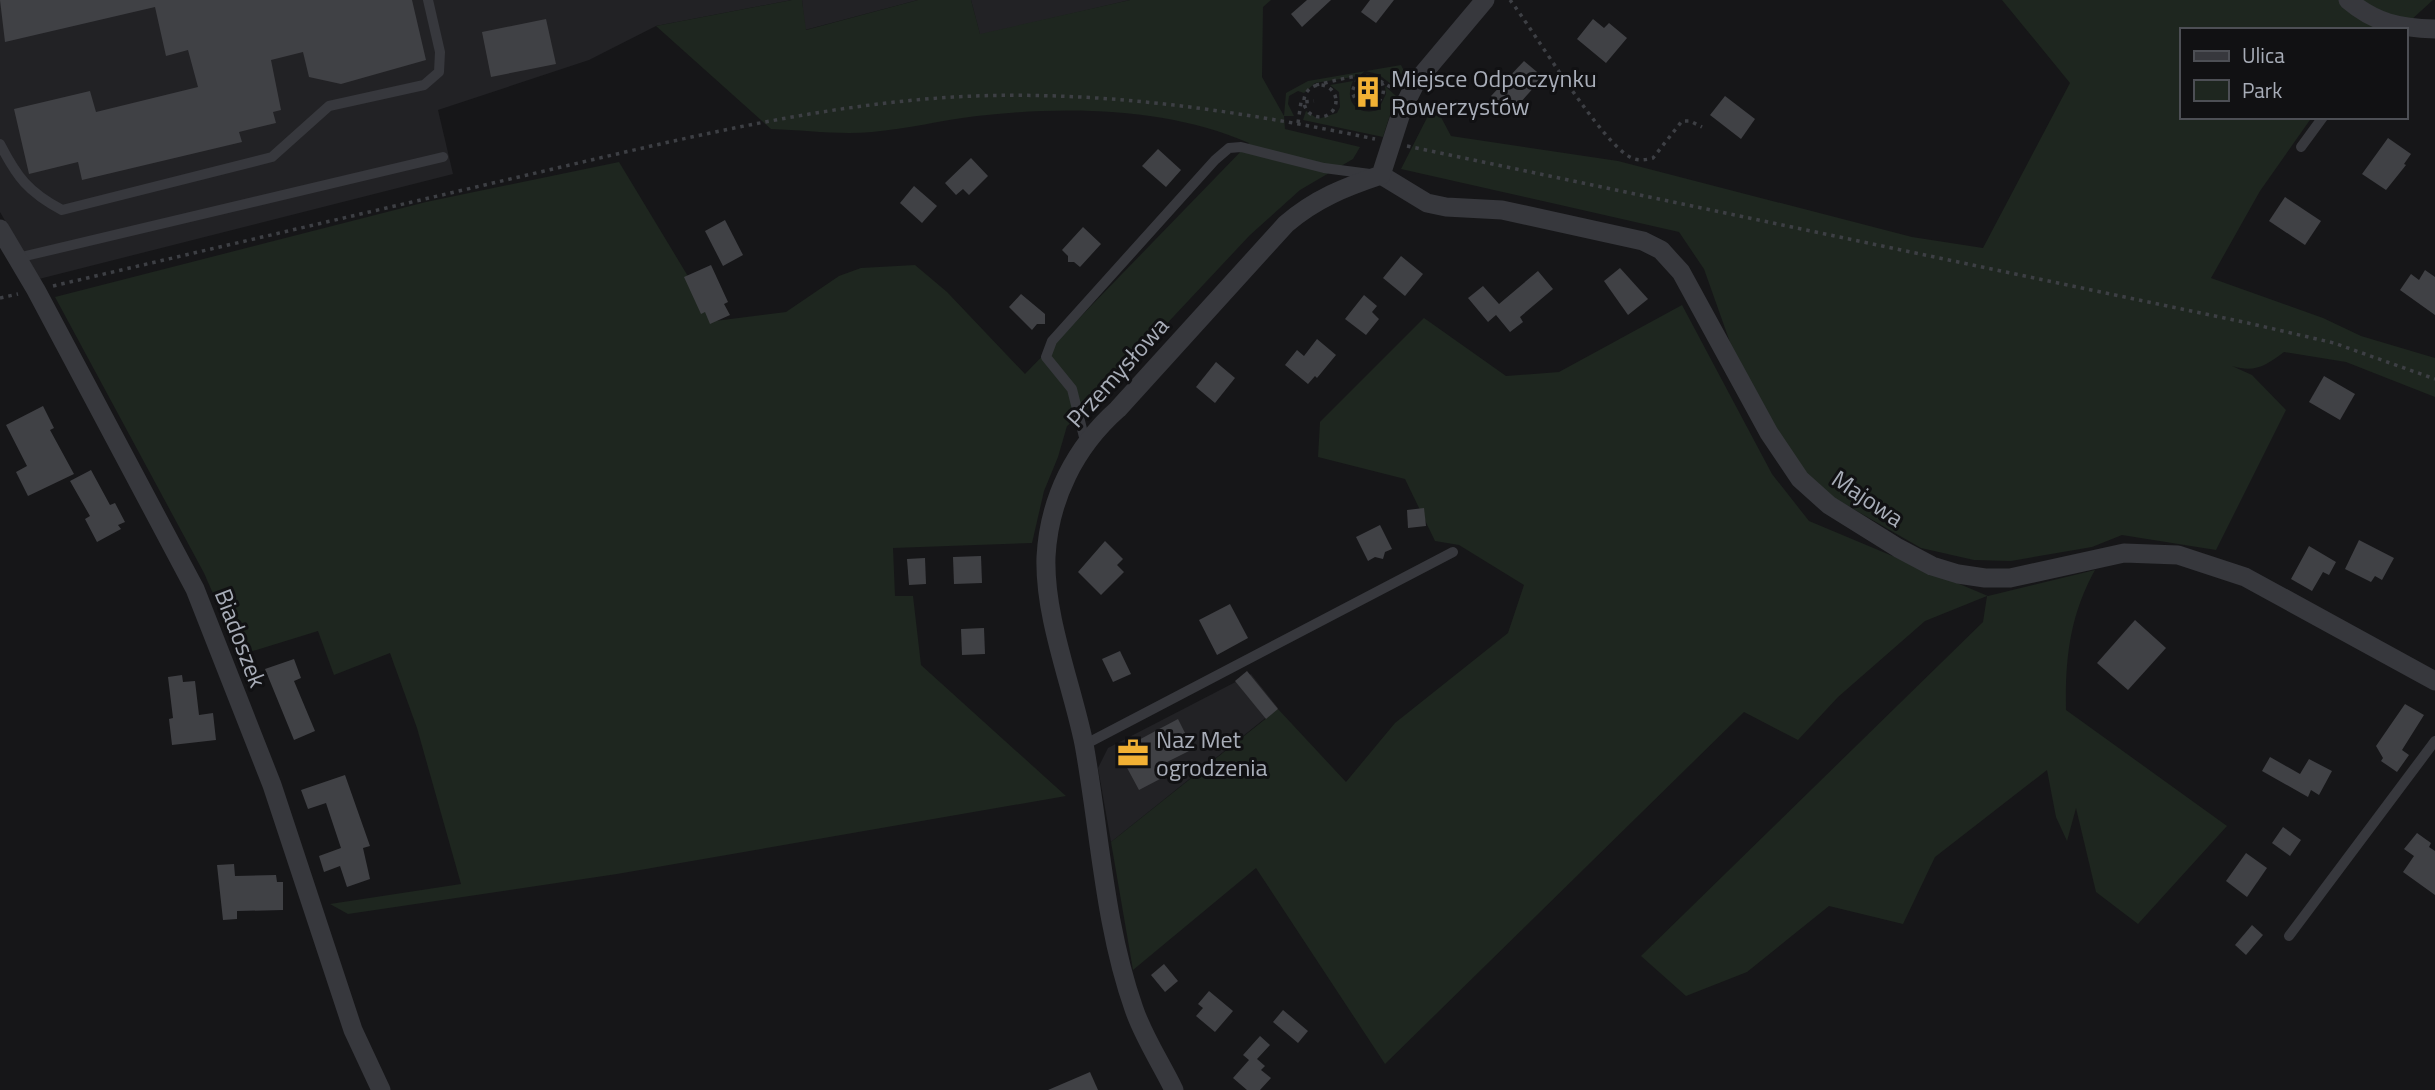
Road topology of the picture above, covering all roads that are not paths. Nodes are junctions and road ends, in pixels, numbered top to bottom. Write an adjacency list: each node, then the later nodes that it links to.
1 (428, 0): 8 (lane)
2 (1485, 0): 11 (street)
3 (2347, 0): 4 (street)
4 (2398, 28)
5 (2435, 29): 6 (street)
6 (2409, 32)
7 (2322, 119): 9 (lane)
8 (0, 144)
9 (2301, 147)
10 (443, 157): 13 (lane)
11 (1381, 176): 14 (street, Przemysłowa); 14 (lane); 16 (street, Majowa)
12 (0, 229): 13 (street, Biadoszek)
13 (17, 258): 20 (street, Biadoszek)
14 (1085, 441): 18 (street, Przemysłowa)
15 (1453, 552): 18 (lane)
16 (2435, 681)
17 (2435, 741): 19 (lane)
18 (1084, 745): 21 (street, Przemysłowa)
19 (2288, 936)
20 (381, 1090)
21 (1174, 1090)

